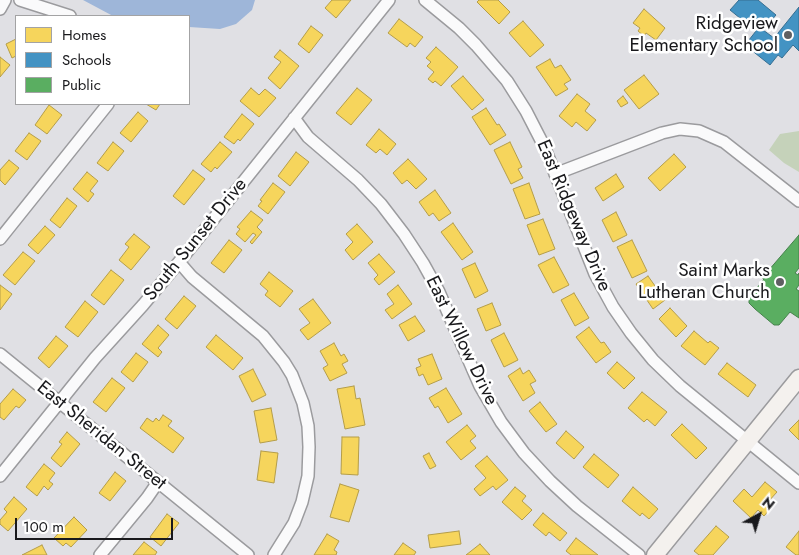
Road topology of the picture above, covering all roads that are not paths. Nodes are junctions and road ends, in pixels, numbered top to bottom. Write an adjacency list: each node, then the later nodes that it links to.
1 (5, 0): 5 (street)
2 (20, 0): 6 (street)
3 (389, 0): 8 (street, South Sunset Drive)
4 (425, 0): 9 (street, East Ridgeway Drive)
5 (0, 9)
6 (67, 15)
7 (107, 105): 11 (street)
8 (294, 118): 12 (street, South Sunset Drive); 23 (street, East Willow Drive)
9 (555, 174): 10 (street); 16 (street, East Ridgeway Drive)
10 (799, 201)
11 (0, 239)
12 (179, 262): 15 (street, South Sunset Drive); 22 (street)
13 (0, 354): 15 (street, East Sheridan Street)
14 (799, 378): 16 (main road)
15 (59, 403): 17 (street, South Sunset Drive); 18 (street, East Sheridan Street)
16 (748, 441): 19 (street, East Ridgeway Drive); 24 (main road)
17 (0, 476)
18 (158, 482): 20 (street); 21 (street, East Sheridan Street)
19 (799, 483)
20 (100, 555)
21 (248, 555)
22 (274, 555)
23 (639, 555)
24 (655, 555)

